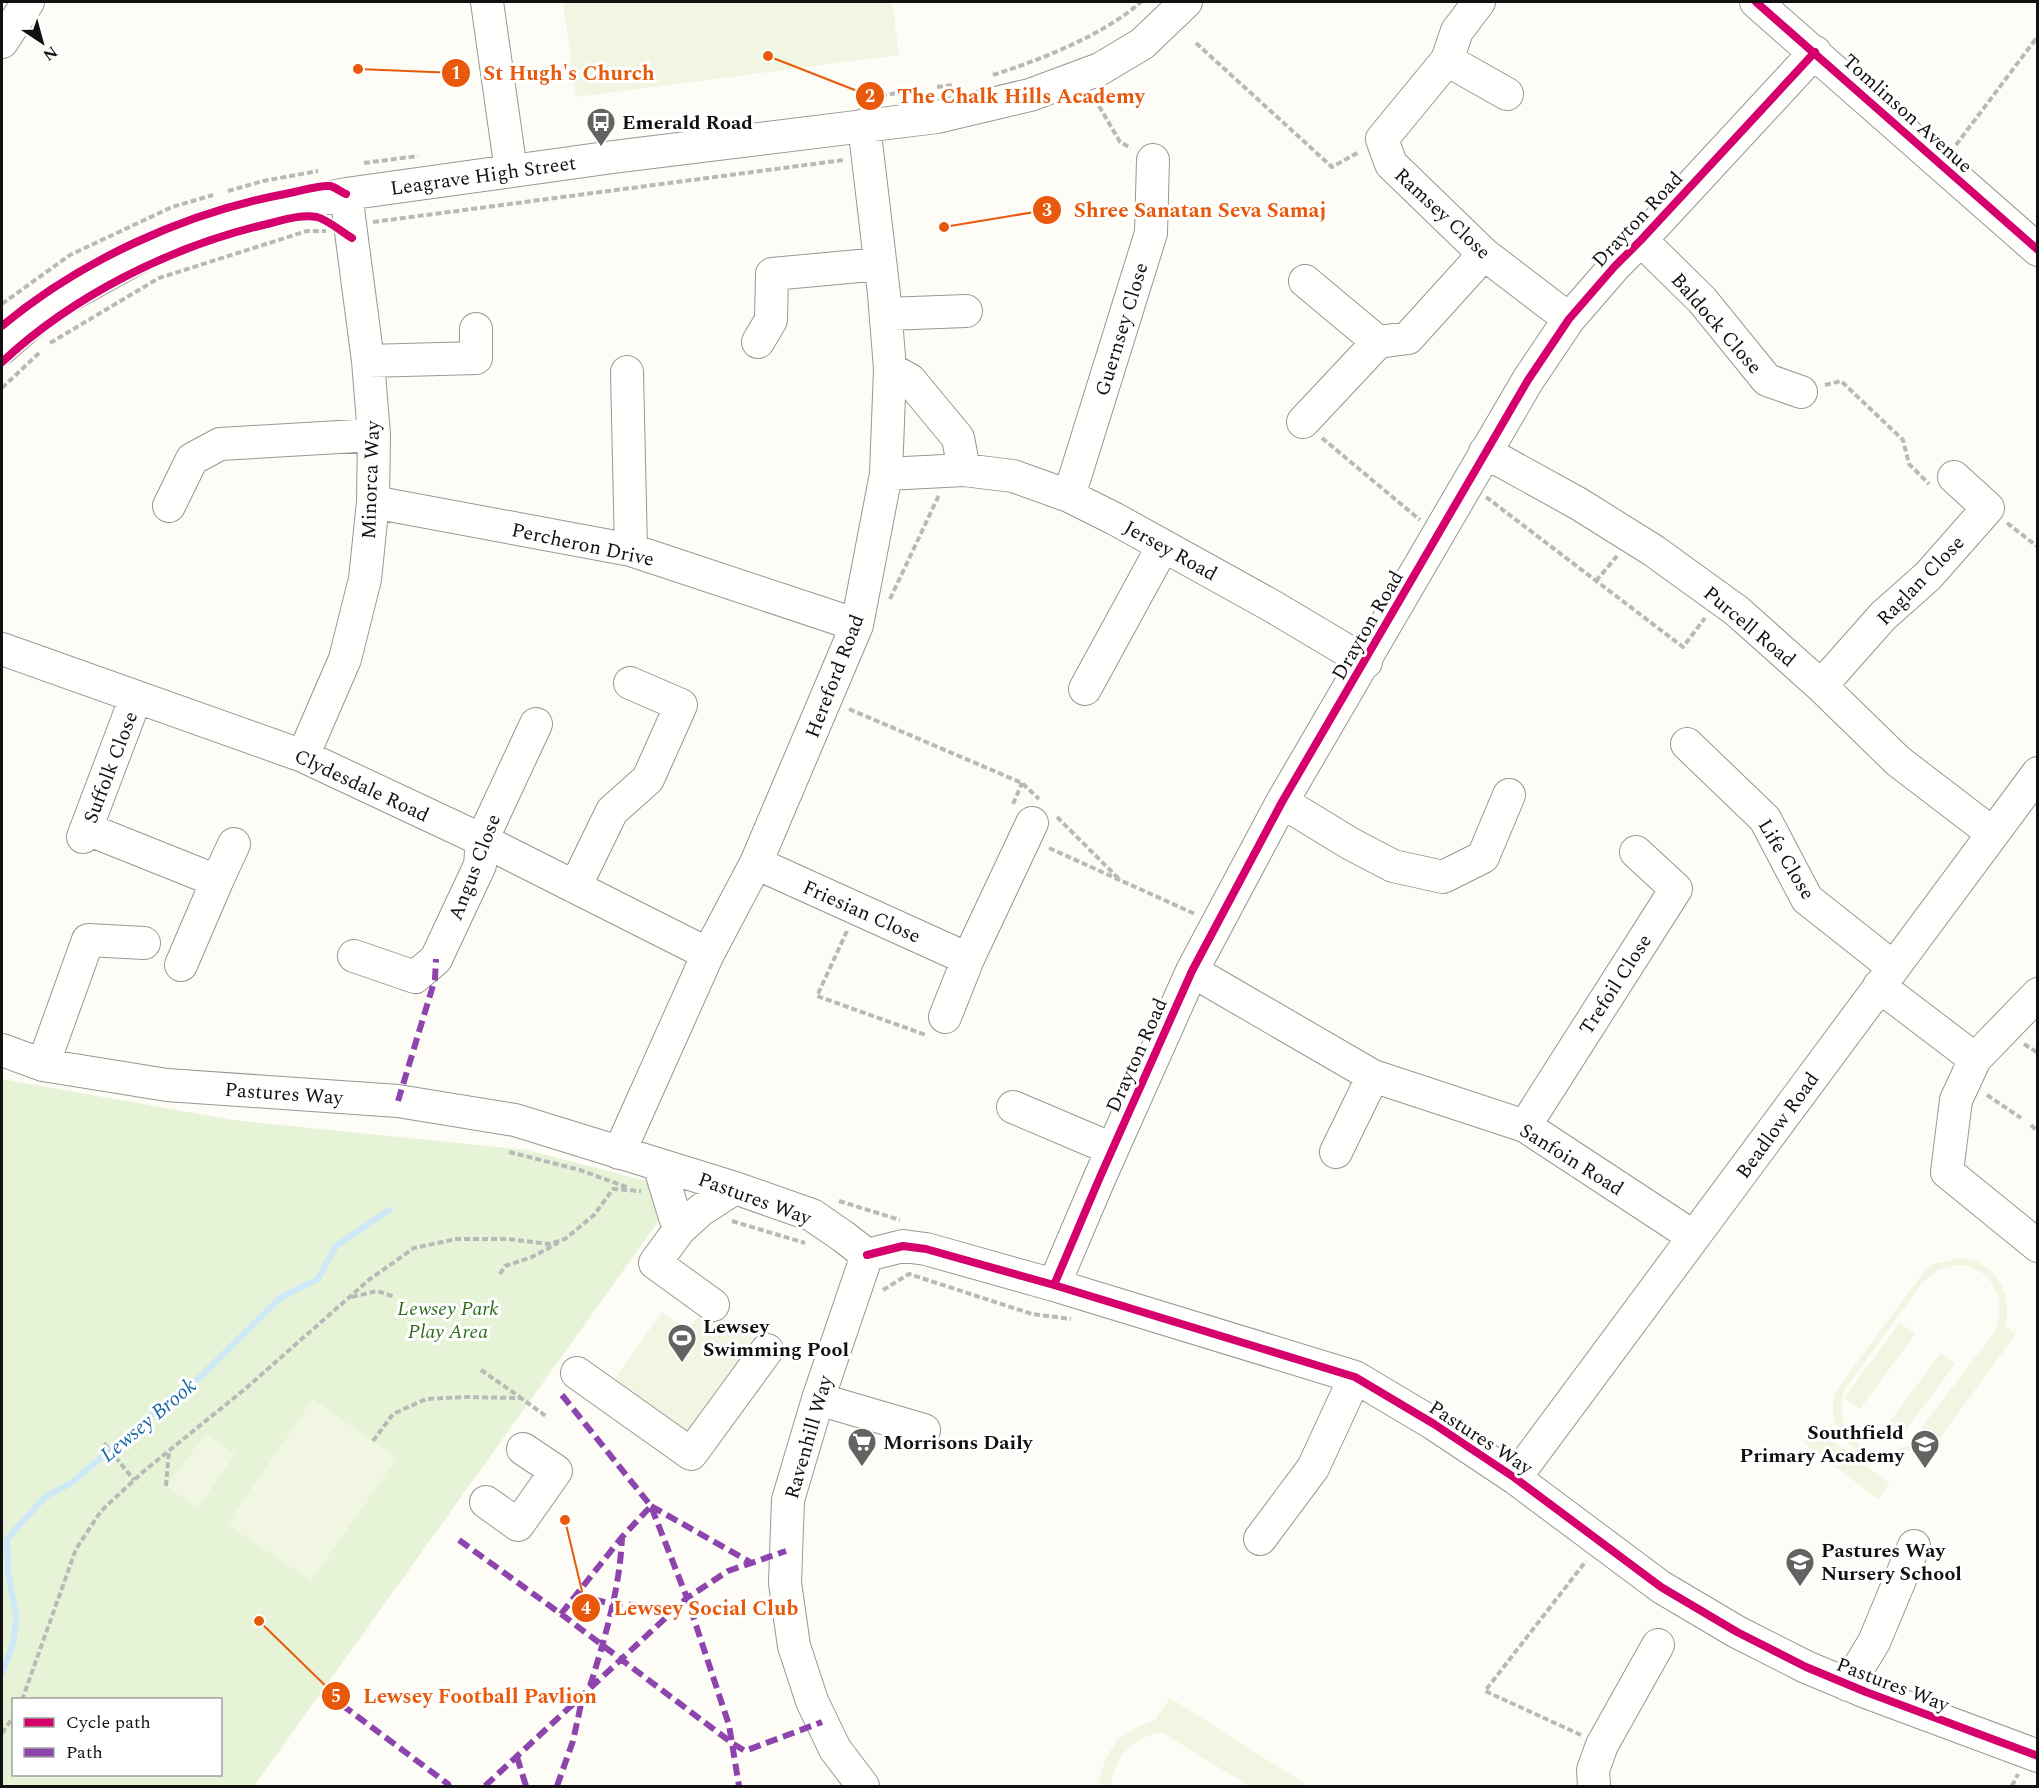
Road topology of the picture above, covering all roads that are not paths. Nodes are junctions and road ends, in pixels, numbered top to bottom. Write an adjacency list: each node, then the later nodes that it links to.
1 (28, 2): 6 (street)
2 (487, 2): 12 (street)
3 (1186, 2): 10 (street, Leagrave High Street)
4 (1479, 2): 8 (street)
5 (1756, 2): 7 (street, Tomlinson Avenue)
6 (2, 42)
7 (1815, 52): 14 (street, Drayton Road); 15 (street, Tomlinson Avenue)
8 (1447, 60): 9 (street); 16 (street, Ramsey Close)
9 (1507, 94)
10 (864, 125): 12 (street, Leagrave High Street); 17 (street, Hereford Road)
11 (1153, 159): 36 (street, Guernsey Close)
12 (511, 171): 13 (street, Leagrave High Street)
13 (346, 194): 25 (street, Leagrave High Street); 26 (street, Minorca Way)
14 (1641, 240): 21 (street, Drayton Road); 29 (street, Baldock Close)
15 (2037, 250)
16 (1484, 254): 21 (street, Ramsey Close); 24 (street)
17 (880, 264): 20 (street, Hereford Road); 23 (street)
18 (1305, 281): 24 (street)
19 (966, 311): 20 (street)
20 (886, 314): 27 (street, Hereford Road)
21 (1569, 319): 32 (street, Drayton Road)
22 (476, 329): 26 (street)
23 (758, 342)
24 (1378, 342): 30 (street)
25 (2, 348)
26 (368, 362): 31 (street, Minorca Way)
27 (890, 369): 33 (street); 34 (street, Hereford Road)
28 (627, 372): 40 (street)
29 (1801, 392)
30 (1303, 422)
31 (374, 435): 37 (street, Minorca Way); 38 (street)
32 (1485, 452): 43 (street, Drayton Road); 45 (street, Purcell Road)
33 (964, 470): 34 (street, Jersey Road); 36 (street, Jersey Road)
34 (886, 474): 41 (street, Hereford Road)
35 (1954, 477): 45 (street, Raglan Close)
36 (1069, 496): 39 (street, Jersey Road)
37 (373, 502): 40 (street, Percheron Drive); 50 (street, Minorca Way)
38 (169, 506)
39 (1163, 546): 43 (street, Jersey Road); 46 (street)
40 (631, 550): 41 (street, Percheron Drive)
41 (857, 625): 59 (street, Hereford Road)
42 (2, 649): 47 (street, Clydesdale Road)
43 (1366, 662): 53 (street, Drayton Road)
44 (630, 683): 61 (street)
45 (1821, 686): 55 (street, Purcell Road)
46 (1085, 689)
47 (136, 697): 50 (street, Clydesdale Road); 60 (street, Suffolk Close)
48 (536, 724): 56 (street, Angus Close)
49 (1687, 744): 68 (street, Life Close)
50 (303, 756): 56 (street, Clydesdale Road)
51 (2037, 773): 55 (street, Beadlow Road)
52 (1509, 795): 53 (street)
53 (1282, 802): 67 (street, Drayton Road)
54 (1040, 821): 65 (street)
55 (1992, 833): 68 (street, Beadlow Road)
56 (482, 840): 61 (street, Clydesdale Road); 64 (street, Angus Close)
57 (234, 844): 60 (street)
58 (1636, 852): 76 (street, Trefoil Close)
59 (756, 862): 63 (street, Hereford Road); 65 (street, Friesian Close)
60 (217, 881): 66 (street)
61 (575, 887): 63 (street, Clydesdale Road)
62 (144, 942): 72 (street)
63 (708, 954): 79 (street, Hereford Road)
64 (354, 956)
65 (968, 959): 70 (street)
66 (181, 965)
67 (1192, 971): 74 (street, Sanfoin Road); 77 (street, Drayton Road)
68 (1886, 976): 73 (street, Life Close); 83 (street, Beadlow Road)
69 (2037, 994): 73 (street)
70 (945, 1017)
71 (2, 1050): 72 (street, Pastures Way)
72 (43, 1065): 79 (street, Pastures Way)
73 (1970, 1070): 84 (street)
74 (1373, 1076): 76 (street, Sanfoin Road); 78 (street)
75 (1013, 1107): 77 (street)
76 (1525, 1126): 83 (street, Sanfoin Road)
77 (1112, 1149): 86 (street, Drayton Road)
78 (1336, 1152)
79 (619, 1153): 80 (street, Pastures Way)
80 (651, 1178): 81 (street, Pastures Way); 82 (street)
81 (735, 1188): 82 (street); 85 (street, Pastures Way)
82 (679, 1230): 87 (street)
83 (1694, 1237): 94 (street, Beadlow Road)
84 (2037, 1246)
85 (867, 1255): 86 (street, Pastures Way); 91 (street, Ravenhill Way)
86 (1054, 1285): 90 (street, Pastures Way)
87 (712, 1305)
88 (767, 1350): 89 (street)
89 (577, 1373)
90 (1355, 1377): 94 (street, Pastures Way); 96 (street)
91 (818, 1399): 92 (street); 101 (street, Ravenhill Way)
92 (924, 1430)
93 (523, 1449): 95 (street)
94 (1515, 1478): 99 (street, Pastures Way)
95 (486, 1502)
96 (1260, 1539)
97 (1914, 1546): 99 (street)
98 (1658, 1645): 102 (street)
99 (1848, 1684): 100 (street, Pastures Way)
100 (2037, 1756)
101 (863, 1786)
102 (1594, 1786)

